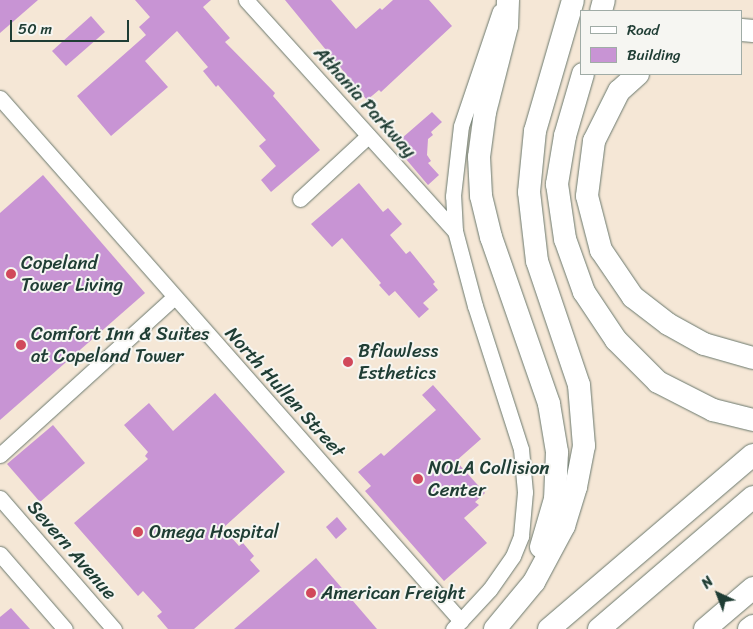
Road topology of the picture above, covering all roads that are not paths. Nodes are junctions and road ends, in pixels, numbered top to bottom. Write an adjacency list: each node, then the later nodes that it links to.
1 (246, 0): 8 (street, Athania Parkway)
2 (504, 0): 10 (street)
3 (508, 0): 19 (highway)
4 (573, 0): 19 (highway)
5 (637, 75): 12 (highway)
6 (581, 80): 13 (highway)
7 (0, 98): 11 (street, North Hullen Street)
8 (368, 136): 9 (street); 10 (street, Athania Parkway)
9 (300, 198)
10 (455, 231): 21 (street)
11 (174, 298): 14 (street); 21 (street, North Hullen Street)
12 (753, 358)
13 (753, 420)
14 (0, 455)
15 (753, 455): 26 (highway)
16 (753, 496): 27 (highway)
17 (0, 498): 24 (street, Severn Avenue)
18 (0, 554): 23 (street)
19 (534, 582): 25 (highway)
20 (753, 588): 28 (highway)
21 (457, 625)
22 (753, 626): 29 (highway)
23 (65, 629)
24 (114, 629)
25 (495, 629)
26 (549, 629)
27 (599, 629)
28 (705, 629)
29 (749, 629)

